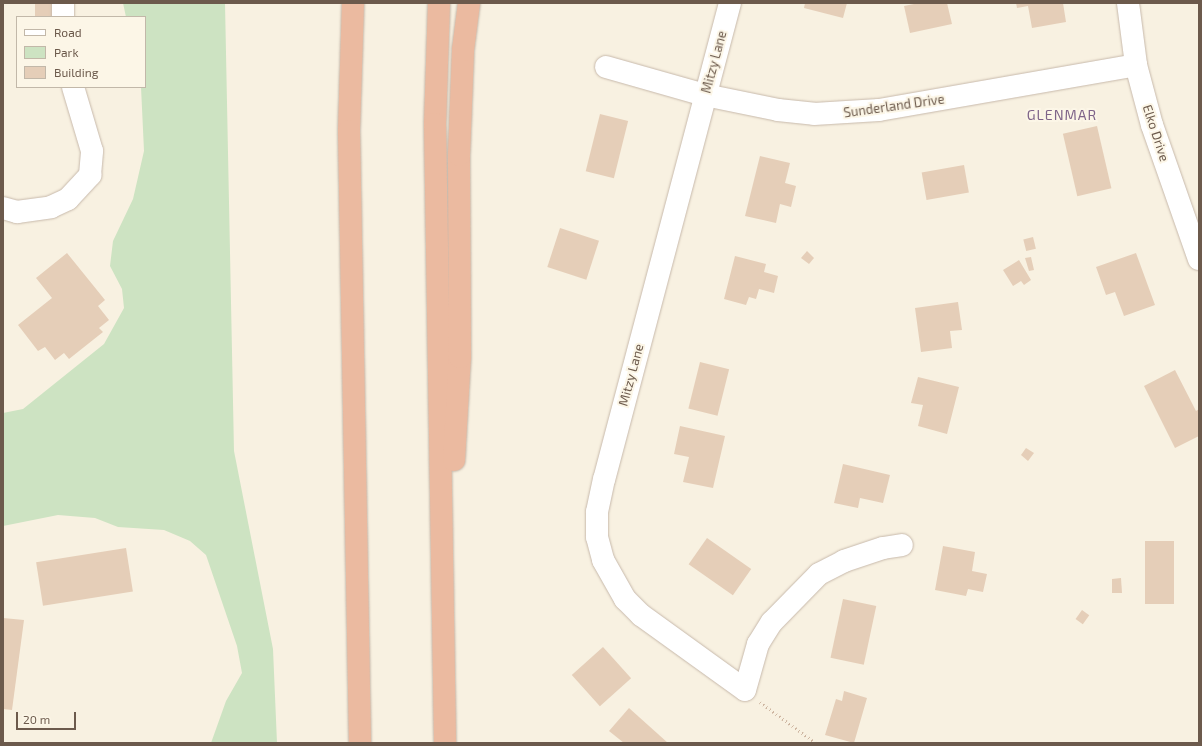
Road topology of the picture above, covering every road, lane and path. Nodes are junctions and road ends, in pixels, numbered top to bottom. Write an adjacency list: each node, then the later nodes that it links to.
1 (63, 3): 7 (street)
2 (353, 3): 17 (highway)
3 (439, 3): 15 (highway)
4 (469, 3): 15 (highway)
5 (730, 3): 11 (street, Mitzy Lane)
6 (1128, 3): 8 (street, Elko Drive)
7 (63, 16)
8 (1136, 65): 11 (street, Sunderland Drive); 13 (street, Elko Drive)
9 (606, 67): 11 (street, Sunderland Drive)
10 (72, 88): 12 (street)
11 (705, 95): 16 (street, Mitzy Lane)
12 (3, 208)
13 (1199, 259)
14 (902, 545): 16 (street)
15 (443, 637): 18 (highway)
16 (745, 690): 19 (path)
17 (360, 743)
18 (445, 743)
19 (816, 743)

